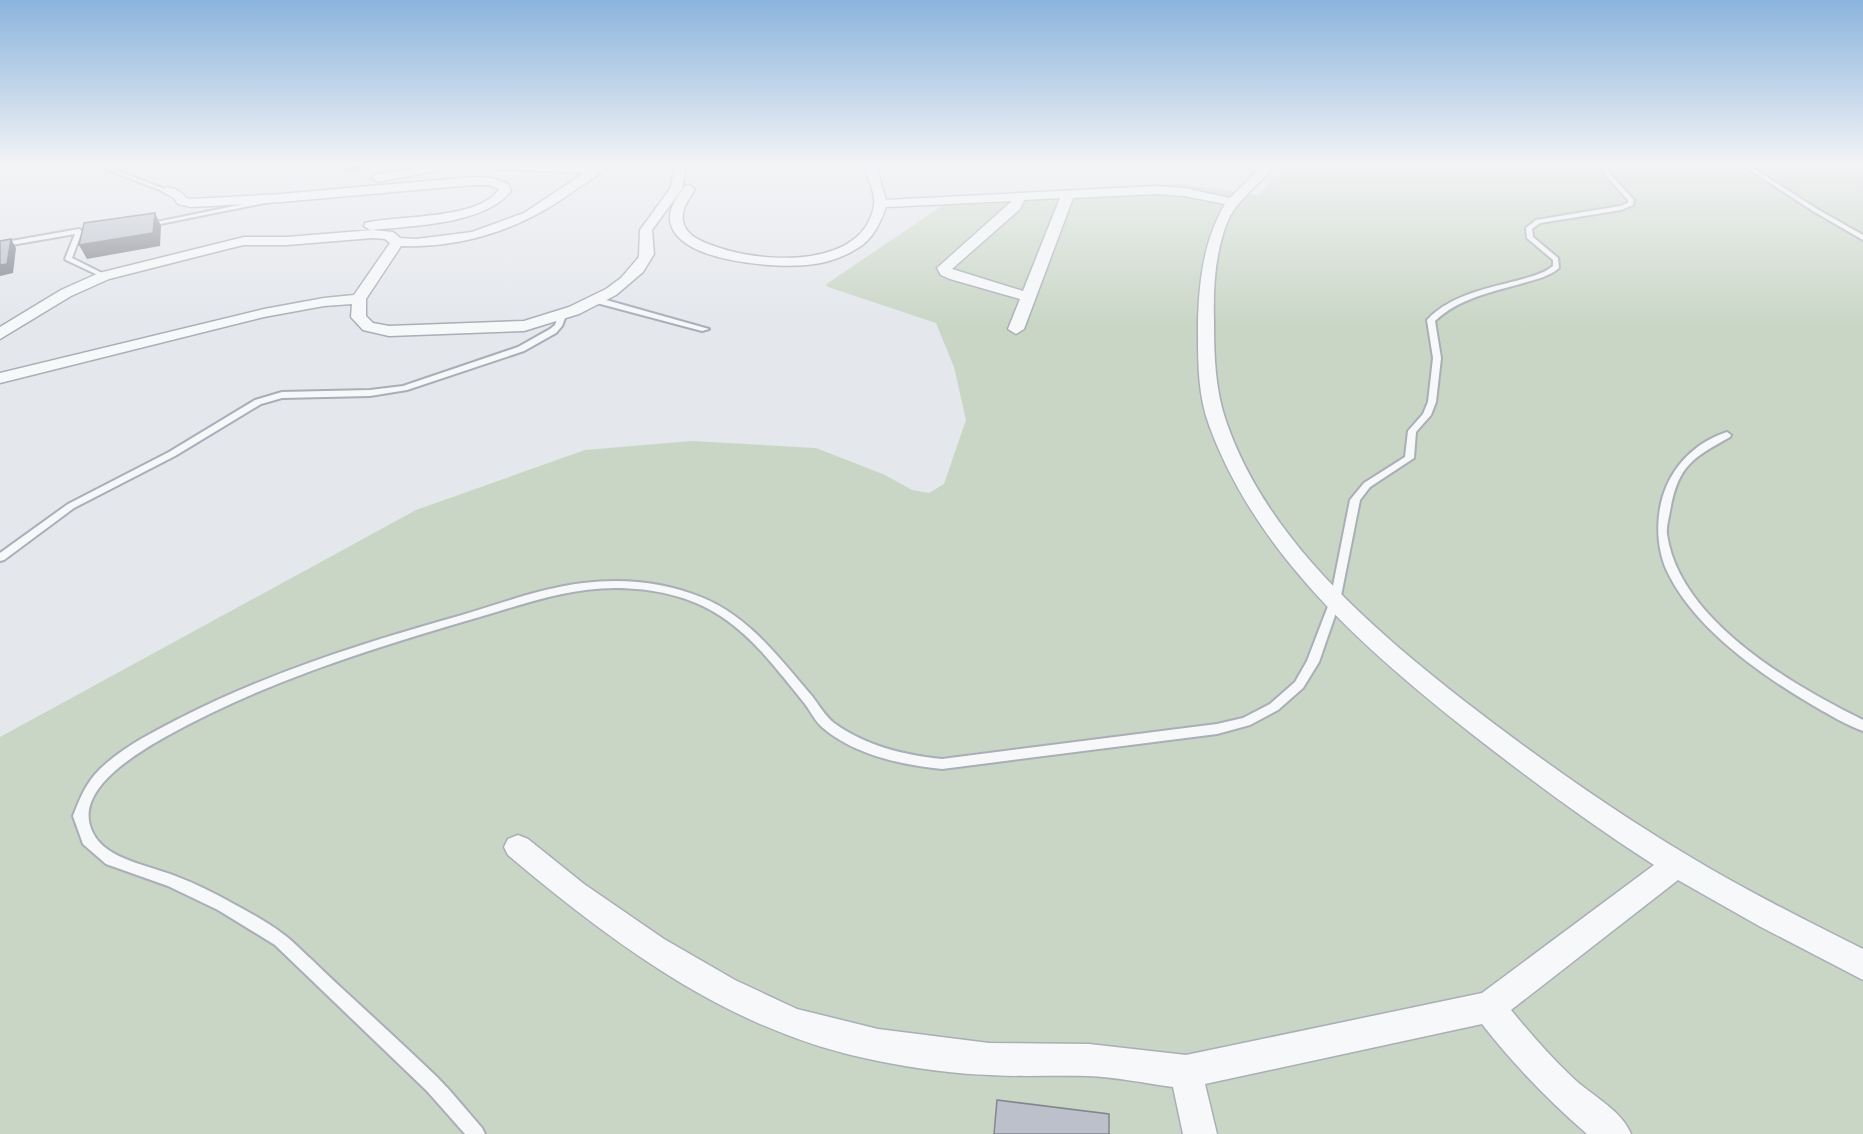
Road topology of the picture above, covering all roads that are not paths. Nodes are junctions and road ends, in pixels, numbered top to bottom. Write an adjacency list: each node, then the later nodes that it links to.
1 (175, 219): 12 (lane)
2 (427, 219): 16 (street)
3 (516, 219): 17 (street)
4 (654, 219): 22 (street)
5 (677, 219): 6 (street)
6 (878, 219)
7 (1001, 219): 20 (street)
8 (1058, 219): 20 (street)
9 (1225, 219): 30 (street)
10 (1551, 219): 30 (lane)
11 (1830, 219): 15 (lane)
12 (134, 227)
13 (88, 230): 14 (lane)
14 (79, 231): 18 (lane); 19 (lane)
15 (1863, 238)
16 (244, 241): 17 (street); 19 (street)
17 (397, 242): 21 (street)
18 (0, 245)
19 (104, 276): 26 (street)
20 (1028, 297): 25 (street)
21 (358, 299): 23 (street); 27 (street)
22 (596, 300): 23 (street); 24 (lane)
23 (561, 318): 29 (lane)
24 (705, 329)
25 (1016, 329)
26 (0, 334)
27 (0, 378)
28 (1727, 435): 31 (lane)
29 (0, 558)
30 (1335, 601): 33 (street); 37 (lane)
31 (1863, 726)
32 (518, 847): 36 (street)
33 (1677, 864): 34 (street); 35 (street)
34 (1863, 965)
35 (1489, 1007): 36 (street); 39 (street)
36 (1186, 1072): 38 (street)
37 (476, 1134)
38 (1200, 1134)
39 (1614, 1134)

